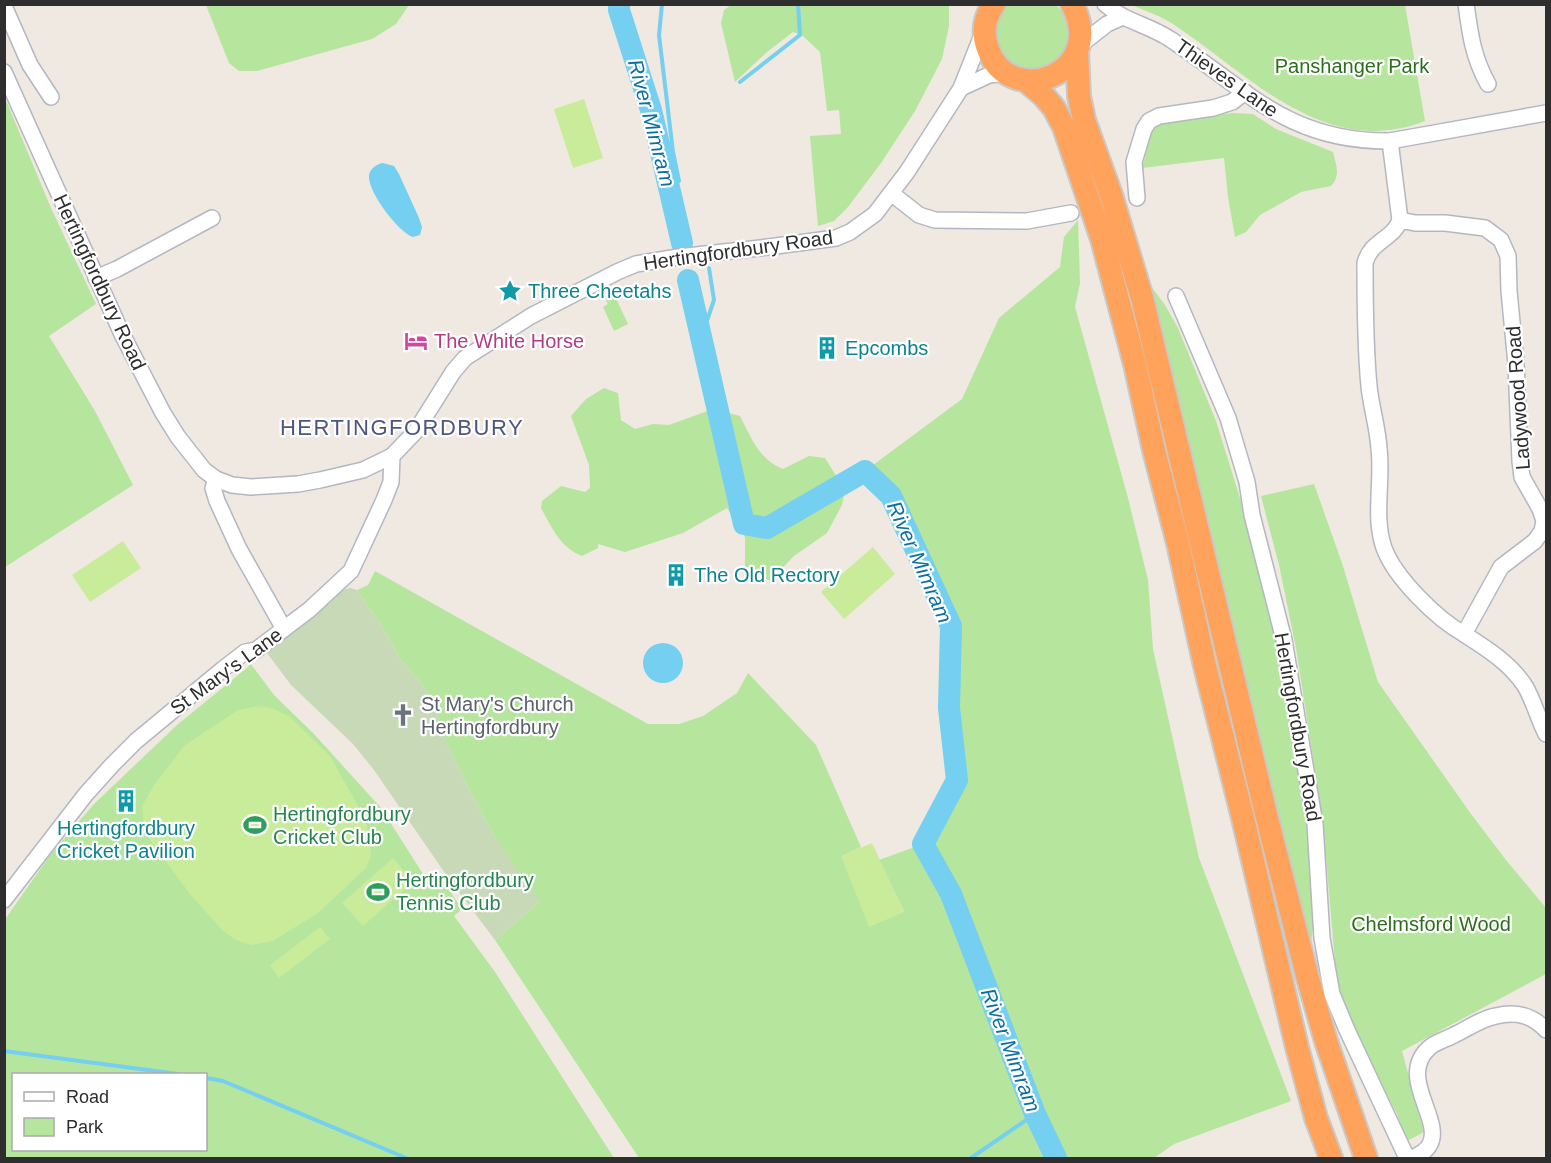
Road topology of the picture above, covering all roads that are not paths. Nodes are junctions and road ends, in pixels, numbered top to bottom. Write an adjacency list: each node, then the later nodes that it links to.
1 (1072, 4): 7 (highway)
2 (1105, 4): 6 (street, Thieves Lane)
3 (1466, 4): 10 (street)
4 (4, 6): 13 (street)
5 (987, 15): 9 (highway); 11 (street, Hertingfordbury Road)
6 (1123, 17): 7 (street); 12 (street, Thieves Lane)
7 (1078, 49): 9 (highway); 31 (highway)
8 (4, 72): 21 (street, Hertingfordbury Road)
9 (1016, 76): 11 (street); 30 (highway)
10 (1488, 84)
11 (961, 88): 16 (street, Hertingfordbury Road)
12 (1245, 92): 15 (street, Thieves Lane); 17 (street)
13 (51, 97)
14 (1546, 113): 15 (street, Thieves Lane)
15 (1390, 141): 20 (street)
16 (891, 193): 18 (street); 23 (street, Hertingfordbury Road)
17 (1137, 198)
18 (1071, 213)
19 (212, 218): 21 (street)
20 (1400, 220): 26 (street); 26 (street, Ladywood Road)
21 (96, 278): 24 (street, Hertingfordbury Road)
22 (1176, 296): 32 (street, Hertingfordbury Road)
23 (392, 456): 24 (street, Hertingfordbury Road); 25 (street, St Mary's Lane)
24 (216, 479): 25 (street)
25 (284, 629): 28 (street, St Mary's Lane)
26 (1464, 634): 27 (street)
27 (1546, 734)
28 (4, 900)
29 (1546, 1030): 33 (street)
30 (1331, 1158)
31 (1366, 1158)
32 (1407, 1158)
33 (1412, 1158)

